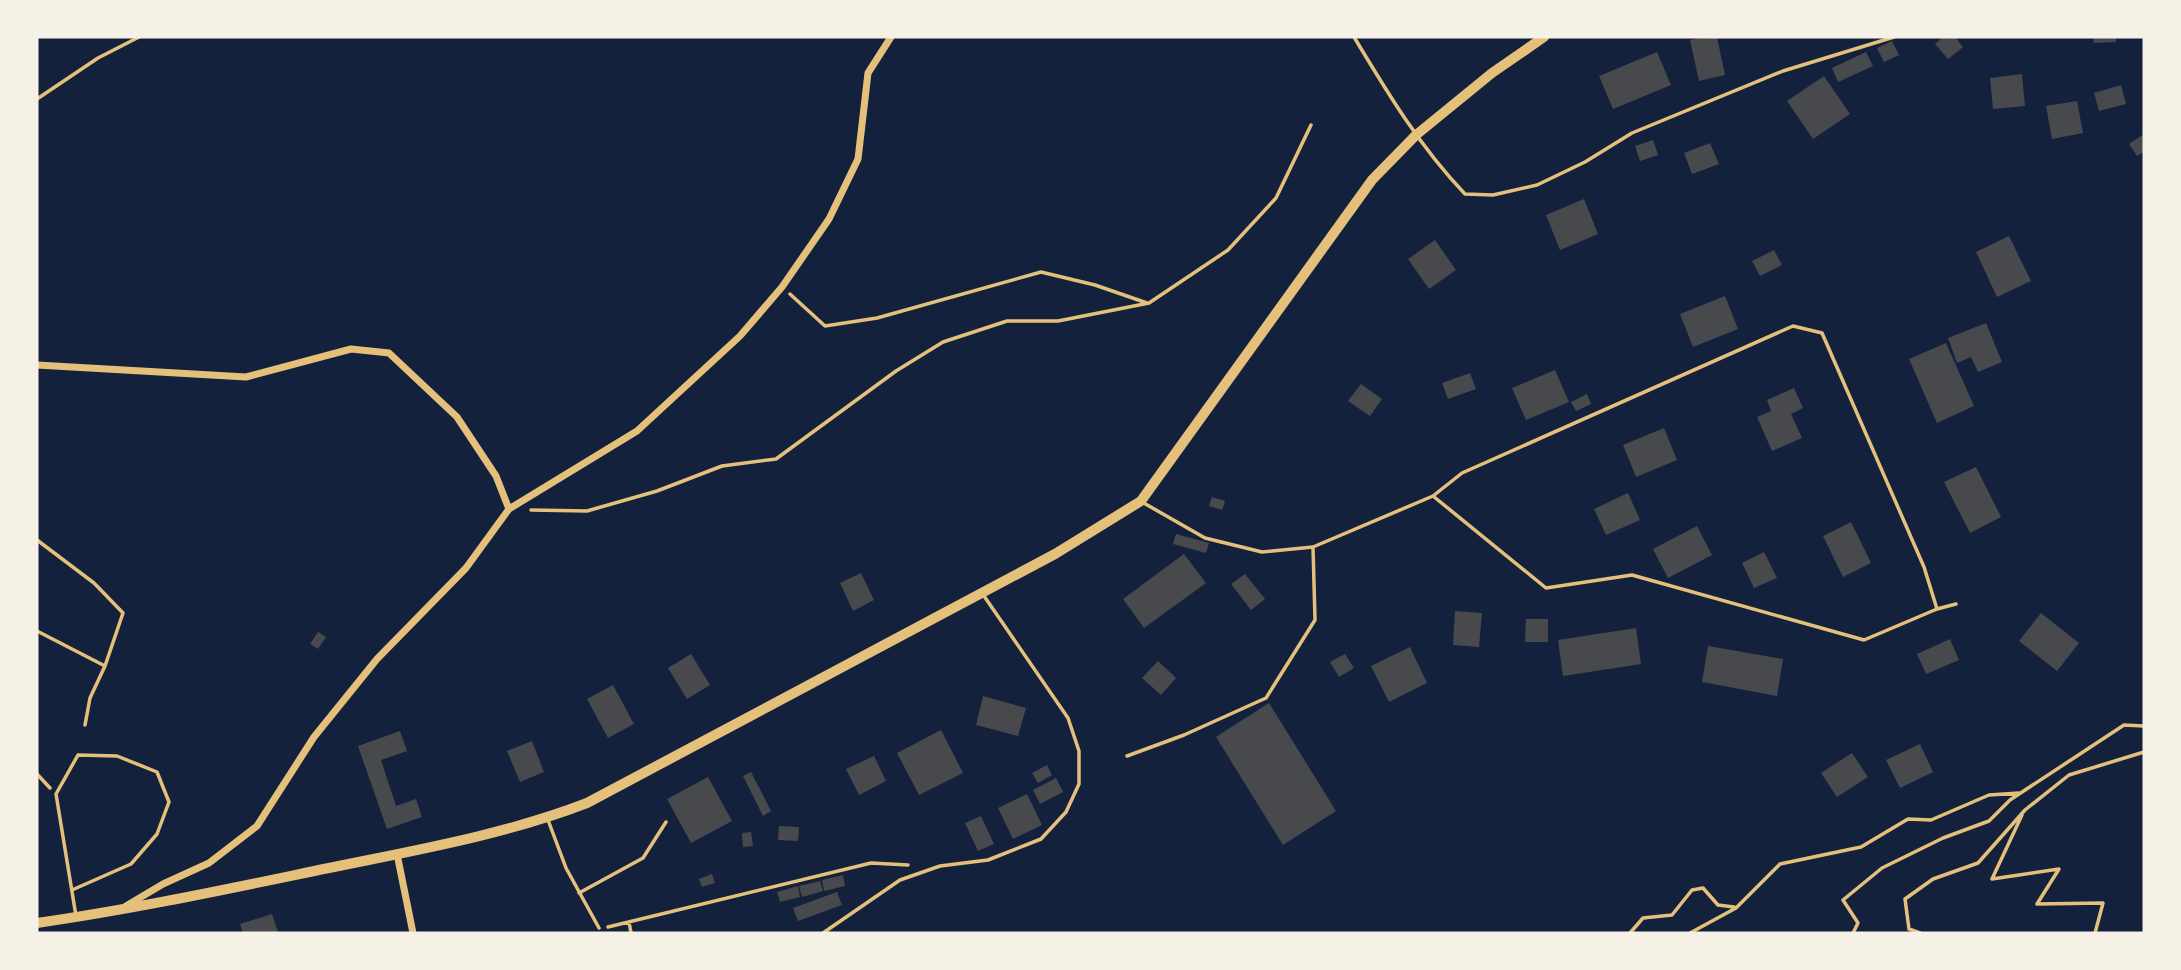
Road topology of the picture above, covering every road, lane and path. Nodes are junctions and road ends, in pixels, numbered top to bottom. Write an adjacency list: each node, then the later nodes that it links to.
1 (139, 37): 6 (path)
2 (891, 37): 9 (street)
3 (1353, 37): 8 (lane)
4 (1544, 37): 8 (main road)
5 (1894, 37): 8 (lane)
6 (37, 99)
7 (1311, 125): 10 (path)
8 (1416, 135): 13 (main road)
9 (782, 287): 10 (path); 14 (street)
10 (1149, 303): 14 (path)
11 (37, 365): 14 (street)
12 (1433, 496): 16 (lane); 19 (lane); 19 (lane)
13 (1141, 501): 16 (lane); 17 (main road)
14 (509, 509): 37 (street)
15 (37, 540): 21 (path)
16 (1313, 547): 25 (lane)
17 (981, 591): 30 (main road); 44 (lane)
18 (1956, 604): 19 (lane)
19 (1937, 609)
20 (37, 631): 21 (path)
21 (105, 666): 22 (path)
22 (85, 725)
23 (2144, 726): 27 (path)
24 (2144, 752): 29 (path)
25 (1127, 755)
26 (37, 774): 28 (path)
27 (2021, 793): 36 (path); 47 (path)
28 (56, 794): 34 (lane); 34 (lane)
29 (2025, 810): 48 (path); 49 (path)
30 (547, 818): 32 (main road); 35 (lane)
31 (666, 822): 35 (lane)
32 (397, 854): 37 (main road); 42 (street)
33 (871, 863): 39 (path)
34 (72, 890): 38 (lane)
35 (579, 893): 41 (lane)
36 (1736, 908): 45 (path); 46 (path)
37 (118, 911): 38 (main road)
38 (77, 918): 40 (main road)
39 (629, 922): 41 (path); 43 (path)
40 (37, 923)
41 (599, 928)
42 (413, 933)
43 (631, 933)
44 (823, 933)
45 (1630, 933)
46 (1690, 933)
47 (1853, 933)
48 (1920, 933)
49 (2095, 933)

